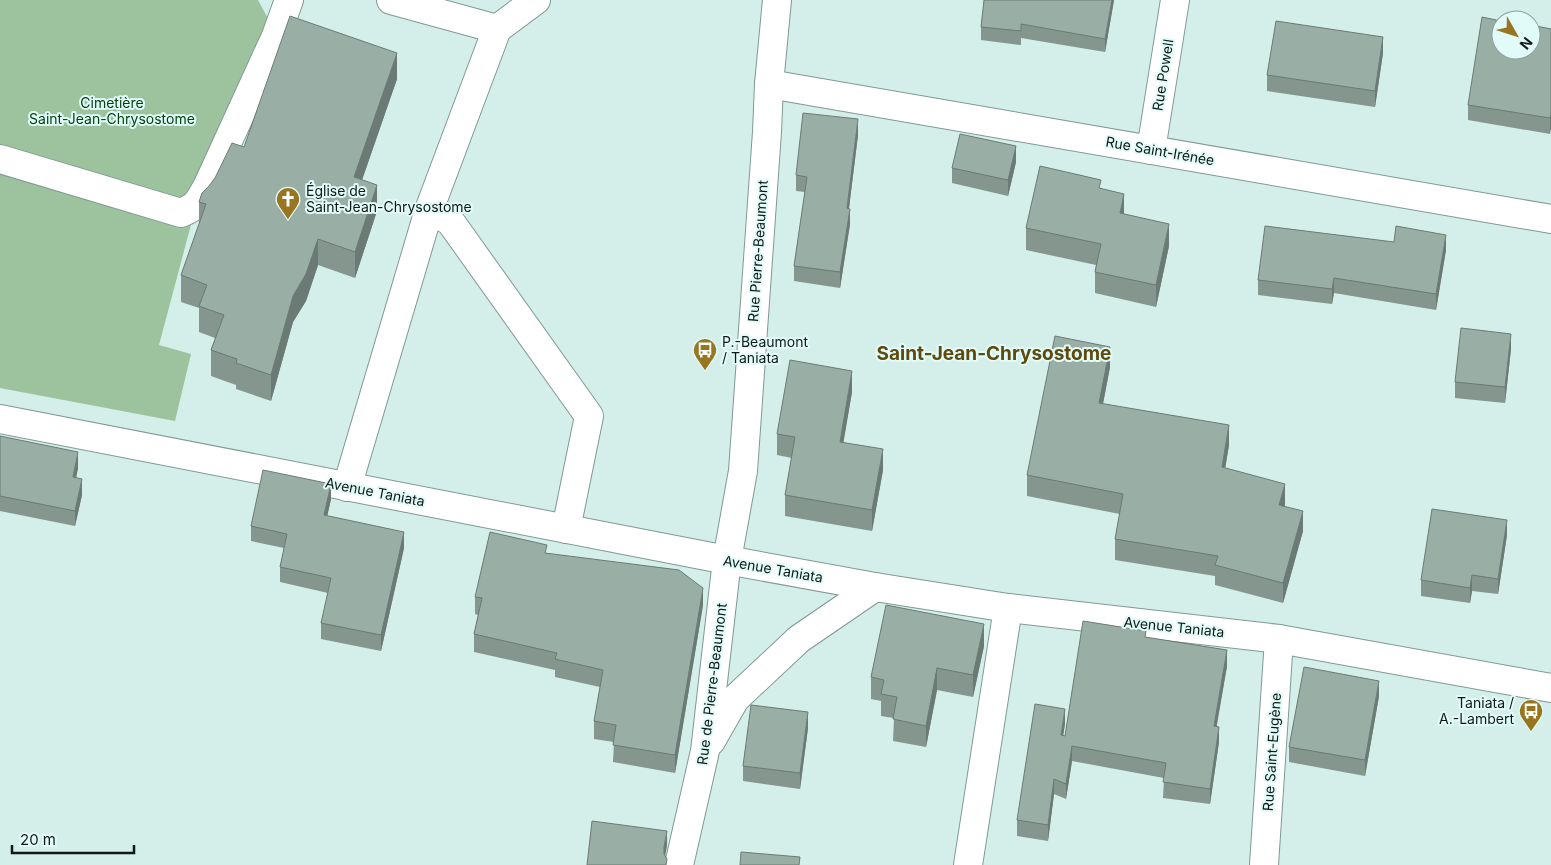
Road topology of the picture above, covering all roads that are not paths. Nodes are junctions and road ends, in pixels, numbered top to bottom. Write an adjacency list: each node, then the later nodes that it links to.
1 (289, 0): 9 (main road)
2 (390, 0): 6 (main road)
3 (536, 0): 6 (main road)
4 (777, 0): 7 (main road, Rue Pierre-Beaumont)
5 (1175, 0): 8 (main road, Rue Powell)
6 (497, 29): 10 (main road)
7 (769, 84): 8 (main road, Rue Saint-Irénée); 15 (main road, Rue Pierre-Beaumont)
8 (1151, 150): 11 (main road, Rue Saint-Irénée)
9 (0, 159)
10 (429, 210): 13 (main road); 14 (main road)
11 (1551, 219)
12 (0, 420): 13 (main road, Avenue Taniata)
13 (346, 487): 14 (main road, Avenue Taniata)
14 (566, 529): 15 (main road, Avenue Taniata)
15 (727, 560): 16 (main road, Avenue Taniata); 20 (main road, Rue de Pierre-Beaumont)
16 (875, 587): 17 (main road, Avenue Taniata); 20 (main road)
17 (1008, 608): 18 (main road, Avenue Taniata); 22 (main road)
18 (1279, 639): 19 (main road, Avenue Taniata); 23 (main road, Rue Saint-Eugène)
19 (1551, 688)
20 (705, 751): 21 (main road, Rue de Pierre-Beaumont)
21 (679, 865)
22 (968, 865)
23 (1264, 865)

